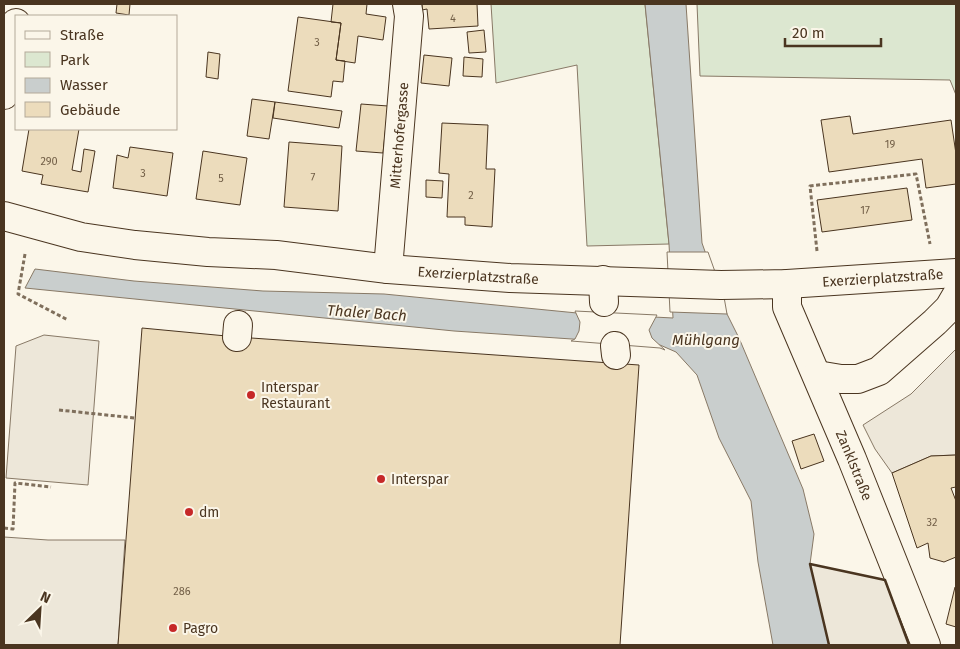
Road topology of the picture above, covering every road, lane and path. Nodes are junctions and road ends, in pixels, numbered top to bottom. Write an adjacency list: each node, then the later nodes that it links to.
1 (407, 4): 8 (street, Mitterhofergasse)
2 (15, 29): 3 (street)
3 (4, 95)
4 (4, 216): 8 (street, Exerzierplatzstraße)
5 (931, 247): 7 (path)
6 (25, 254): 12 (path)
7 (818, 259)
8 (388, 269): 10 (street, Exerzierplatzstraße)
9 (956, 273): 10 (street, Exerzierplatzstraße)
10 (788, 284): 13 (street, Zanklstraße)
11 (956, 296): 13 (street)
12 (68, 320)
13 (817, 374): 18 (street, Zanklstraße)
14 (59, 410): 15 (path)
15 (135, 418)
16 (51, 488): 17 (path)
17 (4, 528)
18 (926, 645)

